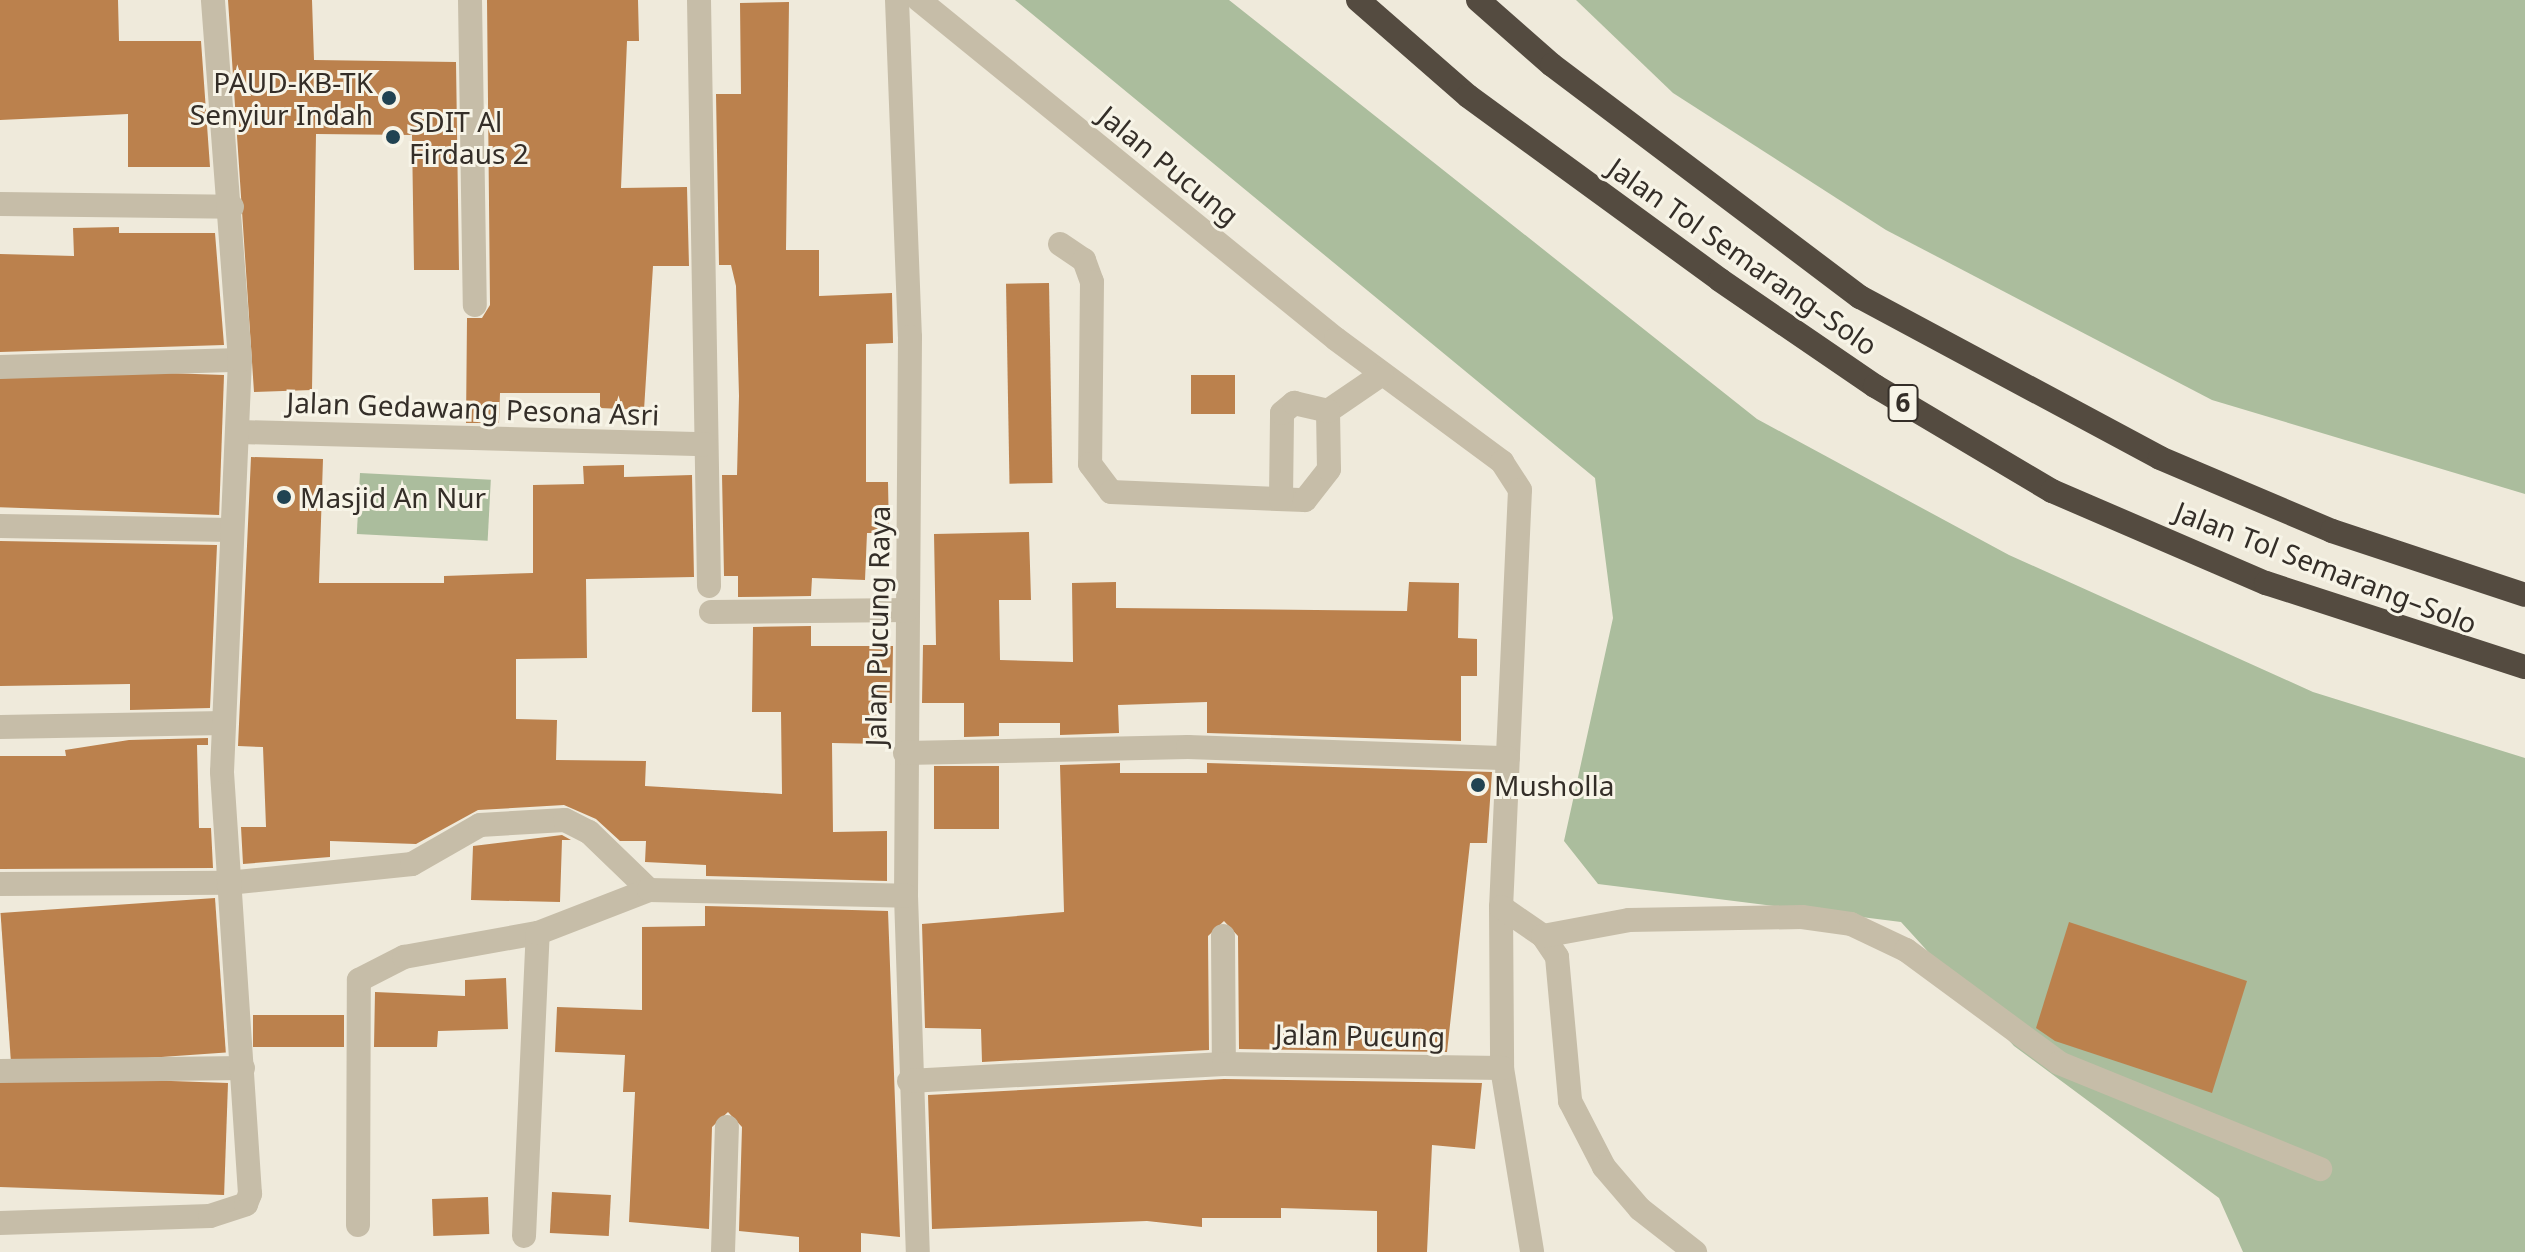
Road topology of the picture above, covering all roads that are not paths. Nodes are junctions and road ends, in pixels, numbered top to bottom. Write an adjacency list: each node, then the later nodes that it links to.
1 (213, 0): 9 (street)
2 (470, 0): 11 (street)
3 (699, 0): 17 (street)
4 (897, 0): 23 (street, Jalan Pucung Raya)
5 (919, 0): 14 (street, Jalan Pucung)
6 (1358, 0): 25 (highway, Jalan Tol Semarang–Solo / 6)
7 (1478, 0): 22 (highway, Jalan Tol Semarang–Solo)
8 (0, 204): 9 (street)
9 (232, 207): 12 (street)
10 (1060, 244): 18 (street)
11 (475, 305)
12 (240, 360): 13 (street); 16 (street)
13 (0, 367)
14 (1382, 374): 15 (street); 29 (street, Jalan Pucung)
15 (1328, 411): 18 (street); 18 (street)
16 (240, 432): 17 (street, Jalan Gedawang Pesona Asri); 20 (street)
17 (705, 444): 21 (street)
18 (1281, 499)
19 (0, 526): 20 (street)
20 (231, 530): 26 (street)
21 (709, 586)
22 (2525, 595)
23 (907, 610): 24 (street); 28 (street, Jalan Pucung Raya)
24 (711, 612)
25 (2525, 667)
26 (224, 723): 27 (street); 30 (street)
27 (0, 727)
28 (905, 753): 29 (street); 33 (street, Jalan Pucung Raya)
29 (1508, 758): 34 (street, Jalan Pucung)
30 (228, 883): 31 (street); 32 (street); 39 (street)
31 (0, 884)
32 (649, 890): 33 (street); 35 (street)
33 (906, 896): 42 (street, Jalan Pucung Raya)
34 (1501, 907): 37 (street); 40 (street, Jalan Pucung)
35 (538, 933): 46 (street); 47 (street)
36 (1223, 936): 38 (street)
37 (1543, 936): 44 (street); 51 (street)
38 (1224, 1064): 40 (street, Jalan Pucung); 42 (street, Jalan Pucung)
39 (243, 1068): 41 (street); 45 (street)
40 (1502, 1068): 50 (street)
41 (0, 1071)
42 (909, 1081): 49 (street, Jalan Pucung Raya)
43 (727, 1127): 48 (street)
44 (2320, 1169)
45 (0, 1223)
46 (358, 1225)
47 (524, 1236)
48 (723, 1252)
49 (918, 1252)
50 (1532, 1252)
51 (1695, 1252)

